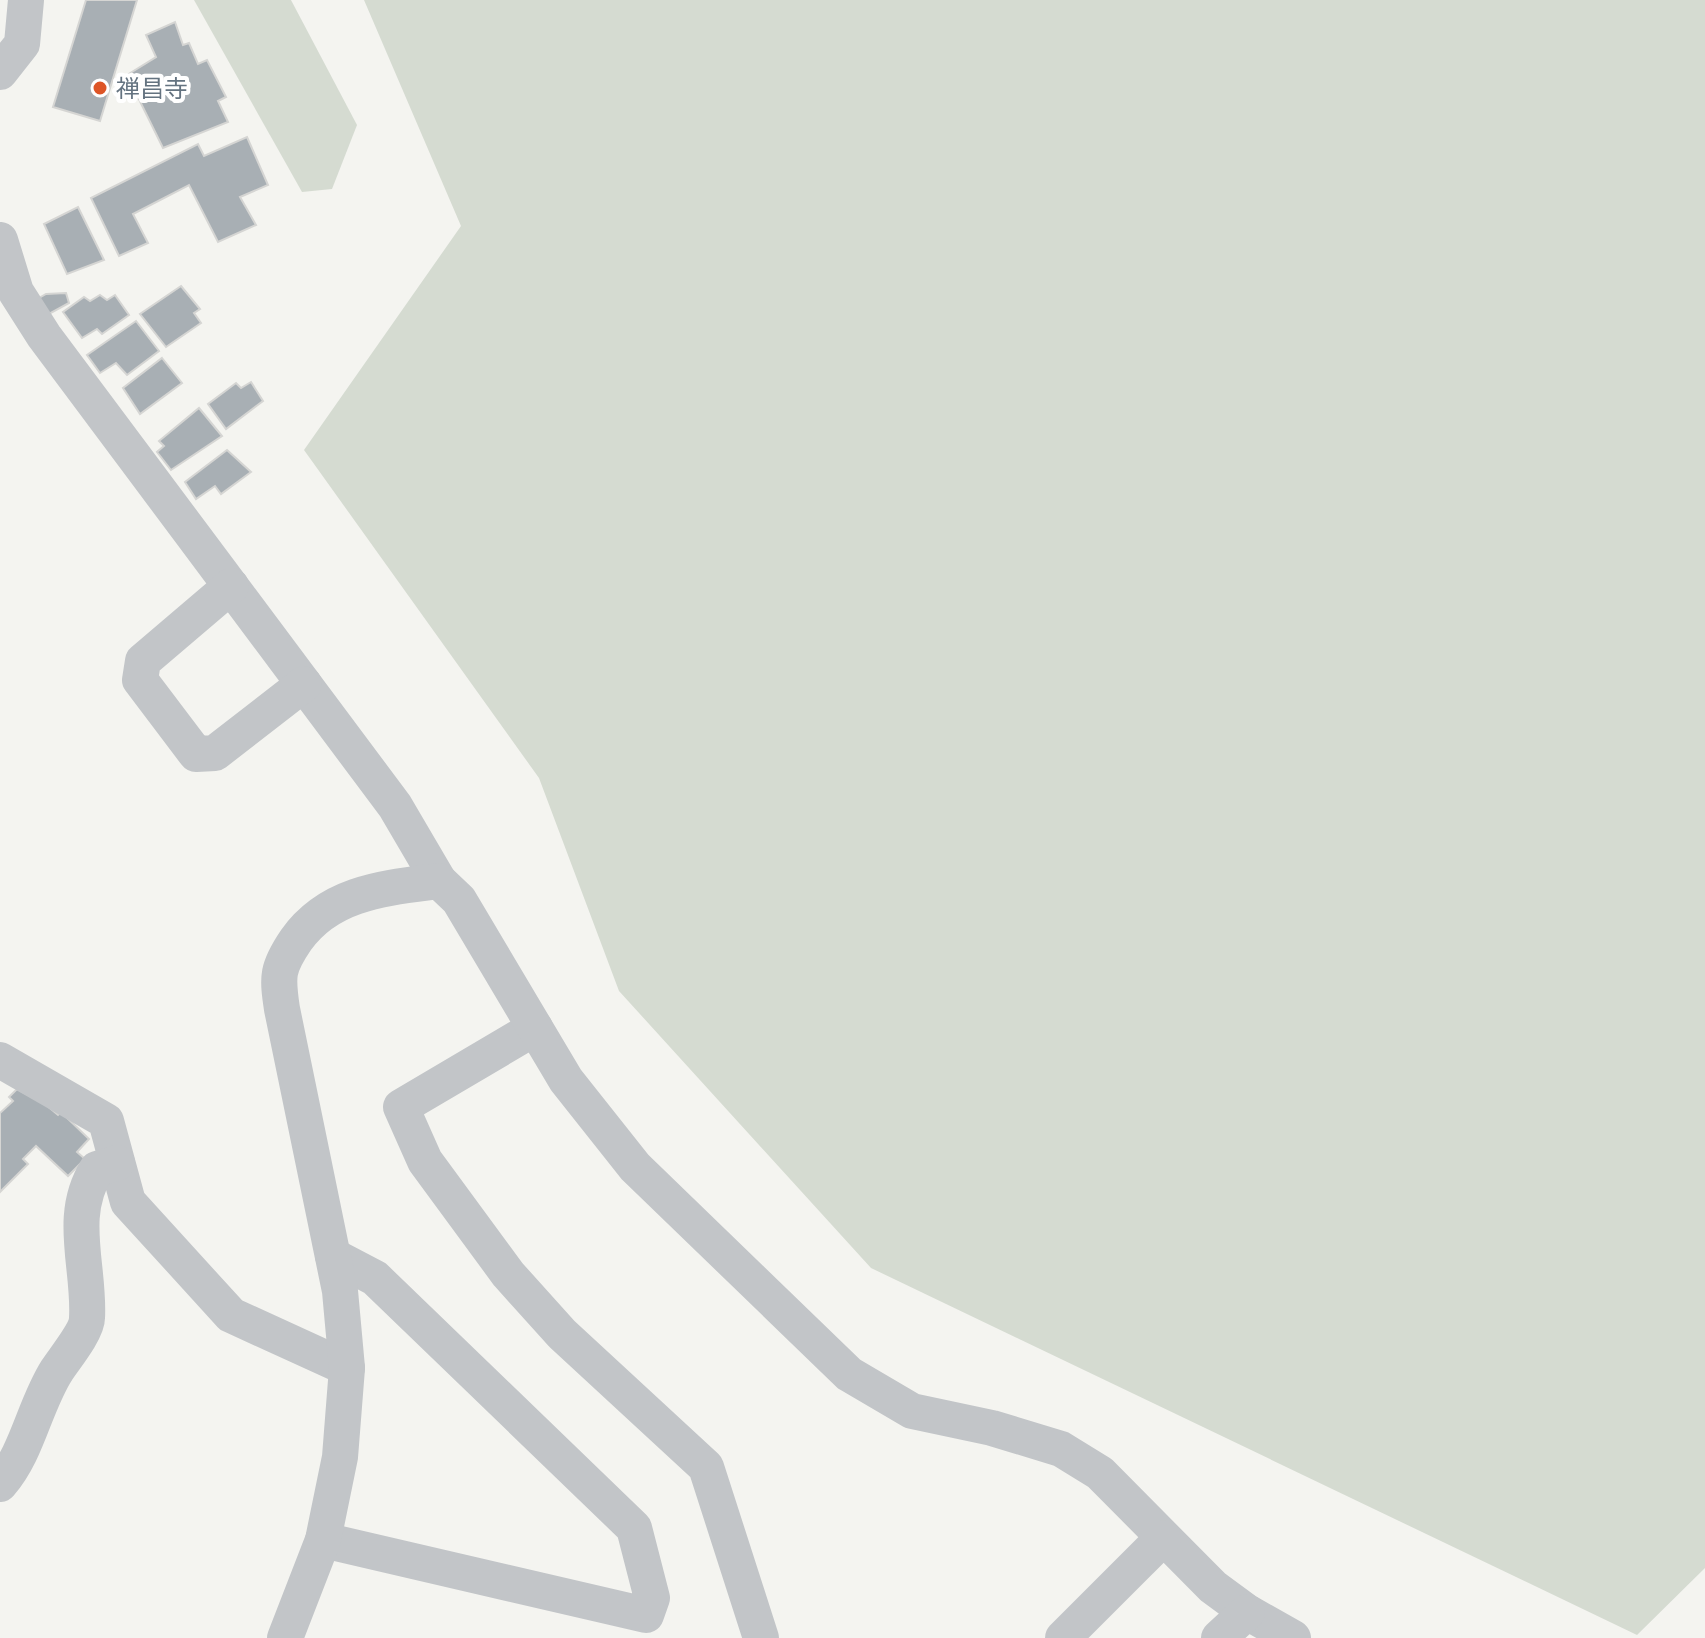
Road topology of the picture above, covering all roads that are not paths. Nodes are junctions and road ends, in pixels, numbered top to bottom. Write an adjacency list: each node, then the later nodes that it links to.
1 (26, 0): 2 (street)
2 (0, 72)
3 (0, 240): 4 (street)
4 (231, 586): 5 (street); 5 (street)
5 (304, 684): 6 (street)
6 (439, 881): 7 (street); 10 (street)
7 (535, 1028): 13 (street); 17 (street)
8 (0, 1060): 9 (street)
9 (117, 1163): 11 (street); 12 (street)
10 (333, 1256): 11 (street); 14 (street)
11 (347, 1368): 14 (street)
12 (0, 1484)
13 (1163, 1538): 15 (street); 18 (street)
14 (323, 1540): 16 (street)
15 (1247, 1612): 19 (street); 20 (street)
16 (285, 1638)
17 (761, 1638)
18 (1063, 1638)
19 (1219, 1638)
20 (1293, 1638)

